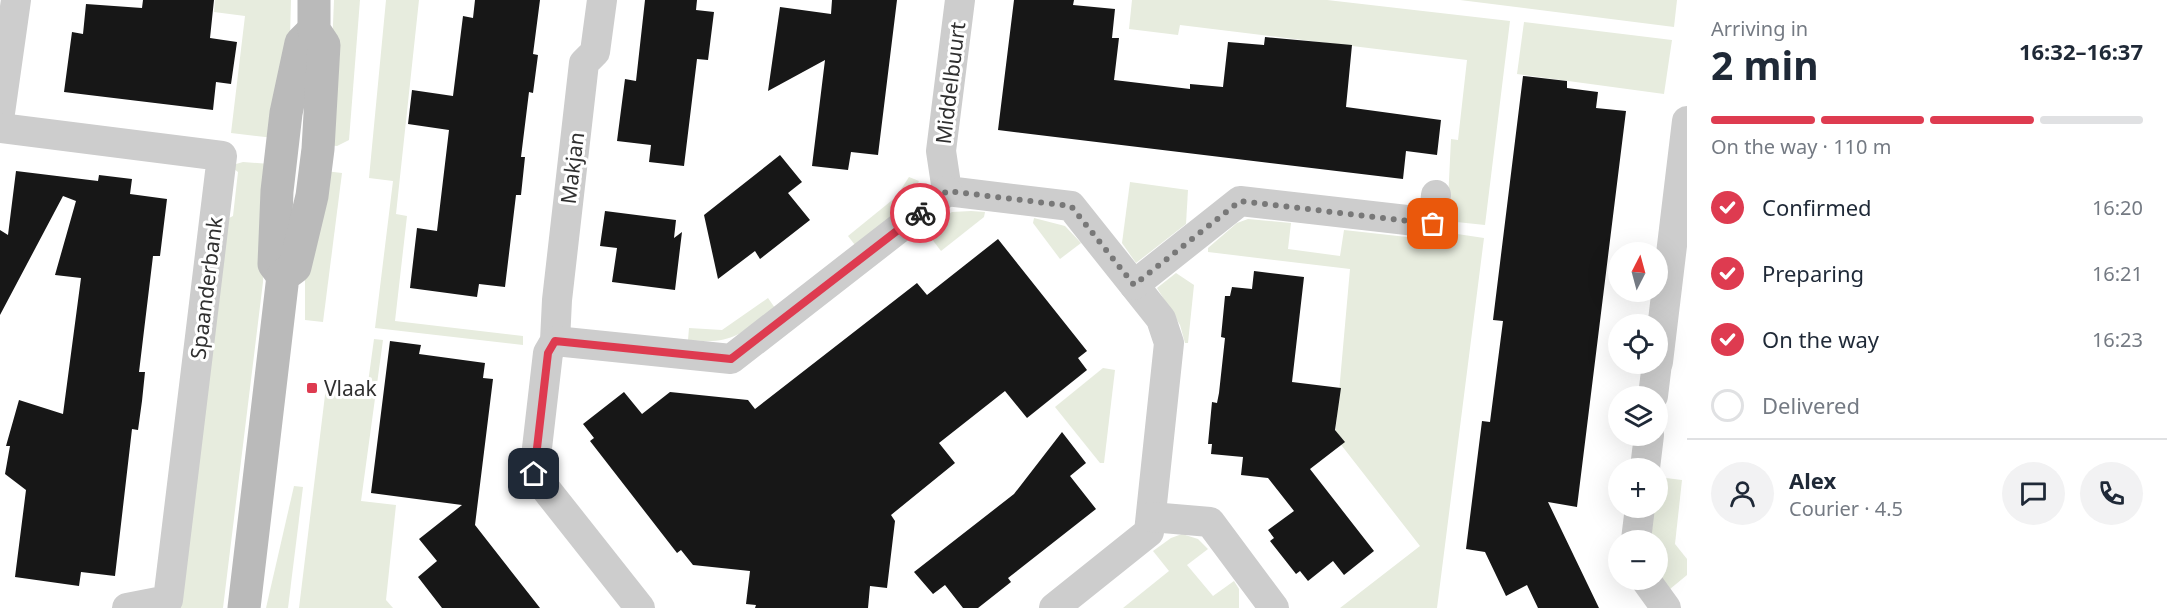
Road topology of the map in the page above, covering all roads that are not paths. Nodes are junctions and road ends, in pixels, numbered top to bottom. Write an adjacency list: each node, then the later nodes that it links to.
1 (16, 0): 5 (street)
2 (602, 0): 12 (street, Makjan)
3 (960, 0): 8 (street, Middelbuurt)
4 (314, 15): 17 (street)
5 (0, 113)
6 (1687, 121): 11 (street)
7 (0, 128): 16 (street, Spaanderbank)
8 (947, 191): 10 (street); 12 (street)
9 (1436, 195): 10 (street)
10 (1134, 285): 13 (street)
11 (1663, 314)
12 (555, 341): 18 (street, Makjan)
13 (1151, 517): 19 (street); 20 (street)
14 (1653, 590): 21 (street)
15 (1687, 600): 21 (street)
16 (127, 608)
17 (244, 608)
18 (640, 608)
19 (1054, 608)
20 (1274, 608)
21 (1667, 608)

